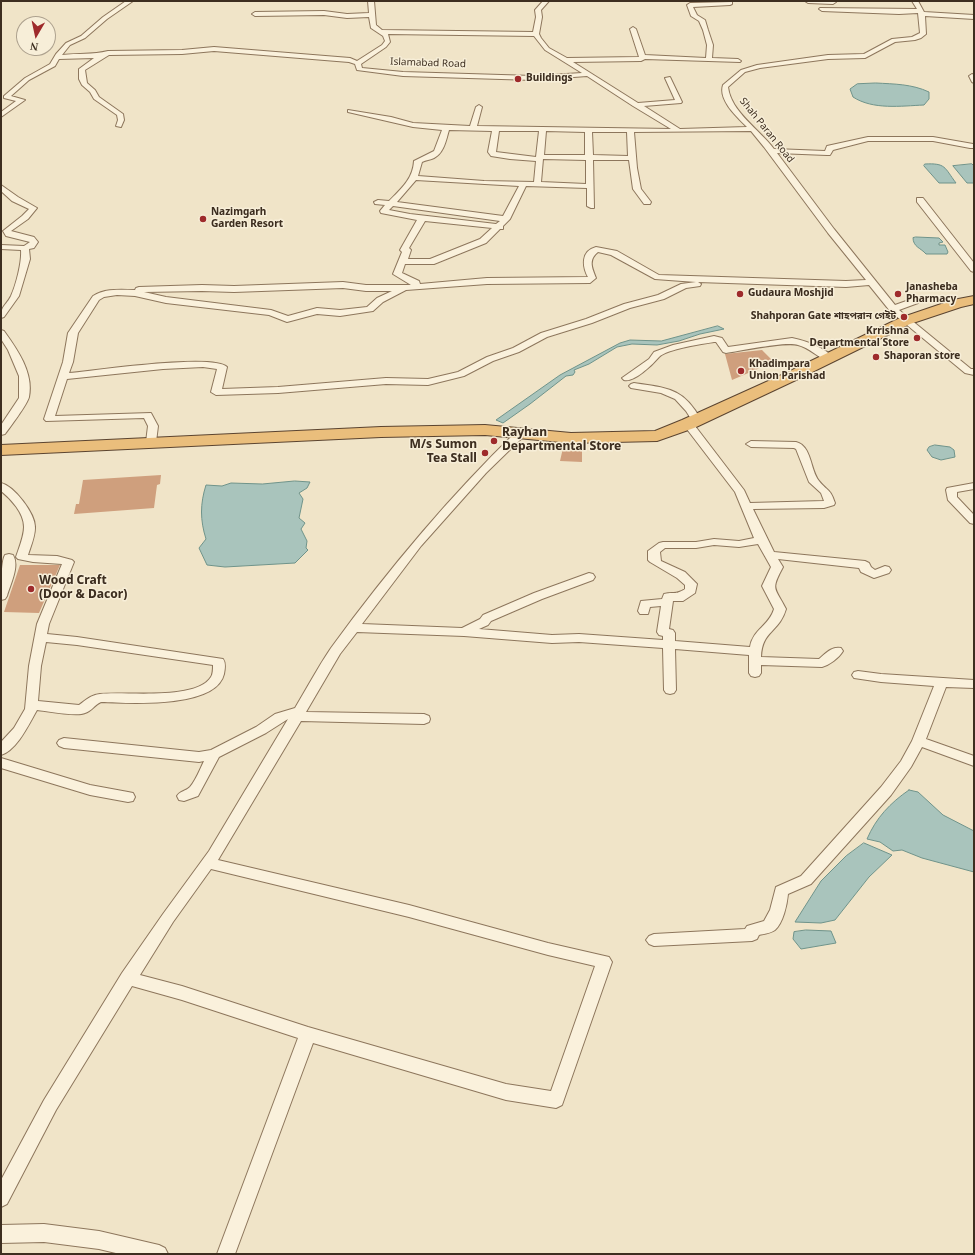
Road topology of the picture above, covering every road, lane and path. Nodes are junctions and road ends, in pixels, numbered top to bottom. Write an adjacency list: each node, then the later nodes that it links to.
1 (130, 1): 18 (street)
2 (371, 1): 11 (street)
3 (546, 1): 15 (street)
4 (808, 1): 8 (street)
5 (915, 1): 9 (street, Shah Paran Road)
6 (730, 3): 20 (street)
7 (822, 9): 8 (street)
8 (879, 11): 9 (street)
9 (921, 13): 12 (street); 33 (street, Shah Paran Road)
10 (254, 14): 11 (street)
11 (373, 15): 14 (street)
12 (974, 17)
13 (633, 29): 17 (street)
14 (383, 32): 15 (street); 22 (street, Islamabad Road)
15 (536, 34): 19 (street)
16 (99, 56): 18 (street); 22 (street); 29 (street)
17 (643, 57): 19 (street); 20 (street)
18 (57, 58): 28 (street)
19 (565, 60): 23 (street)
20 (708, 60): 21 (street)
21 (738, 61)
22 (358, 63): 23 (street, Islamabad Road)
23 (589, 74): 25 (street)
24 (668, 78): 25 (street)
25 (635, 105): 37 (street)
26 (479, 107): 31 (street)
27 (350, 111): 30 (street)
28 (2, 113)
29 (119, 126)
30 (446, 128): 31 (street); 44 (street)
31 (473, 128): 32 (street)
32 (496, 129): 34 (street); 42 (street)
33 (753, 129): 37 (street); 39 (street, Shah Paran Road)
34 (543, 130): 35 (street); 42 (street)
35 (588, 130): 36 (street); 41 (street)
36 (630, 131): 37 (street); 43 (street)
37 (680, 131)
38 (972, 146): 39 (street); 40 (street)
39 (772, 151): 62 (street, Shah Paran Road)
40 (974, 154)
41 (589, 156): 42 (street); 43 (street); 47 (street)
42 (540, 158): 46 (street)
43 (632, 158): 51 (street)
44 (414, 178): 45 (street); 52 (street)
45 (524, 184): 46 (street); 55 (street)
46 (537, 185): 47 (street)
47 (590, 186): 53 (street)
48 (1, 187): 58 (street)
49 (920, 200): 60 (street)
50 (378, 202): 52 (street)
51 (647, 202)
52 (390, 204): 54 (street); 55 (street)
53 (591, 206)
54 (422, 218): 56 (street); 59 (street)
55 (506, 219): 56 (street)
56 (500, 227): 59 (street)
57 (1, 247): 58 (street)
58 (25, 248): 69 (street)
59 (402, 262): 63 (street)
60 (974, 269)
61 (714, 280): 62 (street); 63 (street); 74 (street)
62 (872, 282): 68 (street, Shah Paran Road)
63 (415, 287): 64 (street)
64 (404, 288): 65 (street); 65 (street)
65 (110, 292): 74 (street)
66 (974, 300): 70 (highway)
67 (915, 301): 68 (street)
68 (893, 309): 70 (street, Shah Paran Road)
69 (1, 315)
70 (905, 321): 72 (highway); 73 (street, Shah Paran Road)
71 (1, 333): 78 (street)
72 (829, 358): 75 (street); 77 (highway)
73 (974, 372)
74 (62, 377): 80 (street)
75 (627, 378)
76 (634, 386): 77 (street)
77 (692, 422): 79 (highway); 85 (street)
78 (1, 432)
79 (515, 433): 80 (highway); 96 (street)
80 (151, 442): 82 (highway)
81 (752, 444): 85 (street)
82 (1, 450)
83 (1, 486): 90 (street)
84 (974, 486): 86 (street)
85 (746, 506): 87 (street)
86 (974, 521)
87 (761, 540): 88 (street); 94 (street)
88 (770, 555): 91 (street); 101 (street)
89 (5, 557): 90 (street); 93 (street)
90 (22, 557): 98 (street)
91 (885, 570)
92 (589, 577): 97 (street)
93 (1, 596)
94 (667, 604): 95 (street); 99 (street)
95 (644, 611)
96 (353, 628): 97 (street); 107 (street)
97 (464, 632): 99 (street)
98 (41, 638): 106 (street); 106 (street)
99 (668, 644): 101 (street); 105 (street)
100 (837, 651): 101 (street)
101 (755, 662)
102 (858, 675): 103 (street)
103 (942, 681): 104 (street); 109 (street)
104 (974, 684)
105 (670, 690)
106 (32, 705): 111 (street)
107 (297, 714): 108 (street); 112 (street); 117 (street)
108 (424, 719)
109 (919, 741): 113 (street); 118 (street)
110 (64, 743): 112 (street)
111 (1, 750)
112 (214, 754): 115 (street)
113 (974, 761)
114 (1, 763): 116 (street)
115 (184, 796)
116 (128, 797)
117 (208, 863): 119 (street); 120 (street)
118 (654, 940)
119 (128, 978): 120 (street); 121 (street)
120 (308, 1034): 124 (street)
121 (1, 1198)
122 (1, 1234): 123 (street)
123 (160, 1254)
124 (226, 1254)

